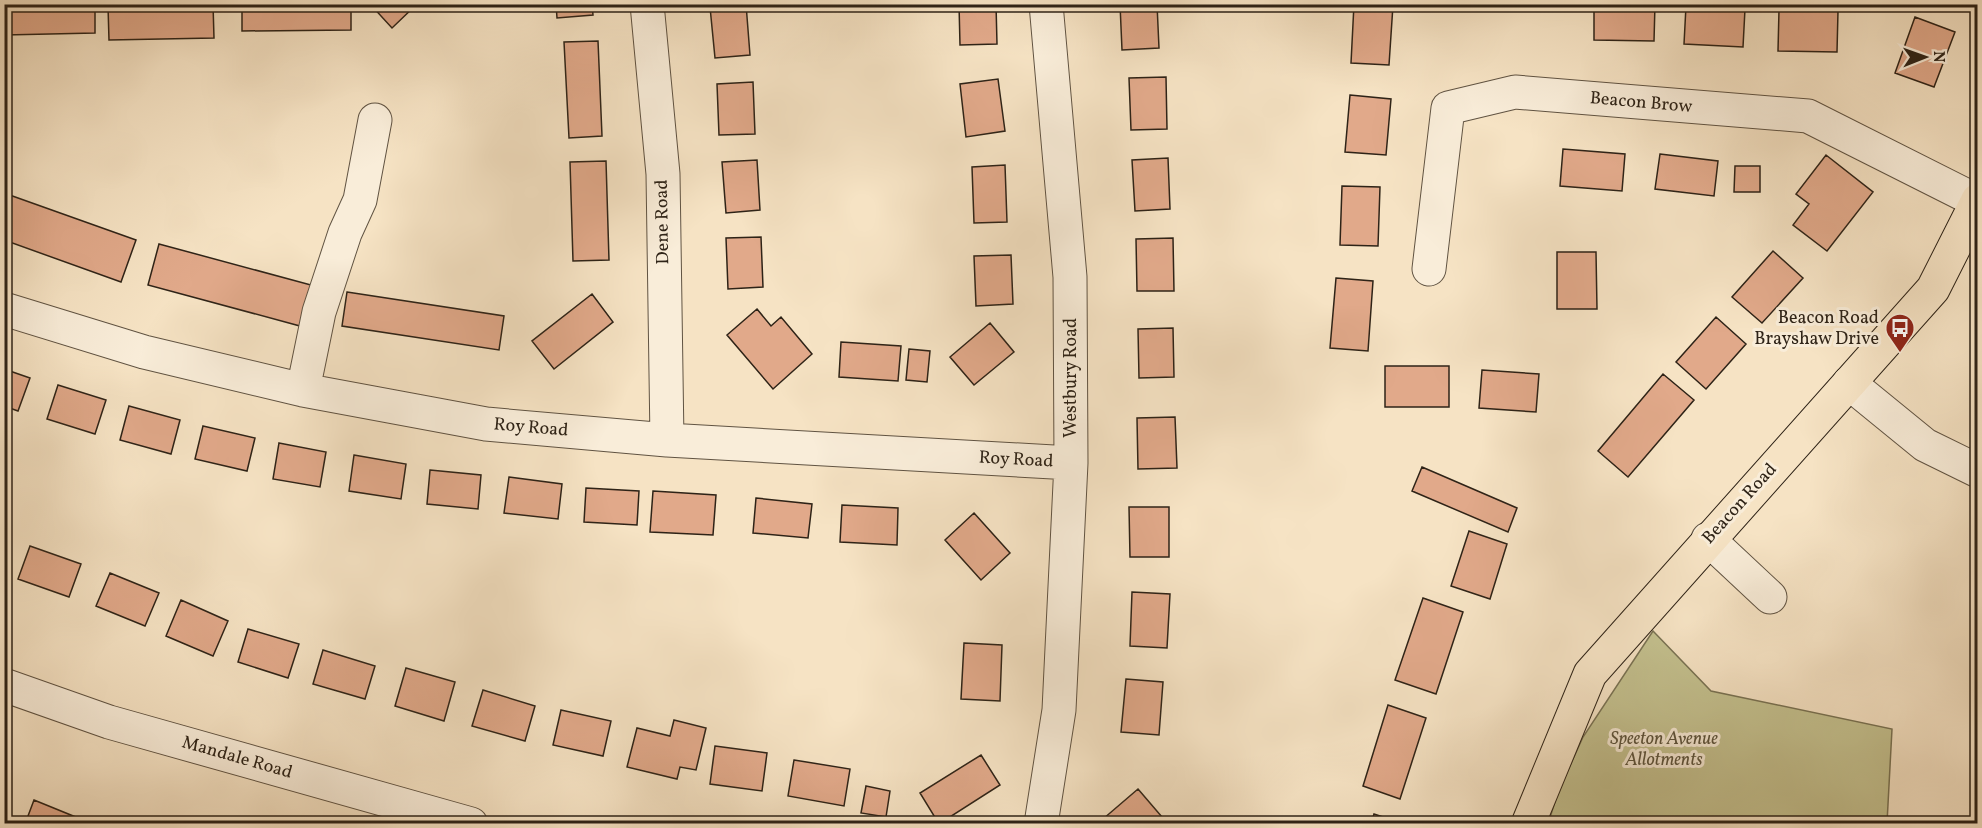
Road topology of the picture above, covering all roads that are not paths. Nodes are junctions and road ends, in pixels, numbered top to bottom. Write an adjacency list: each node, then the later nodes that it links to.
1 (647, 4): 9 (street, Dene Road)
2 (1046, 4): 10 (street, Westbury Road)
3 (375, 120): 8 (street)
4 (1977, 200): 5 (street, Beacon Brow); 7 (main road, Beacon Road)
5 (1429, 269)
6 (4, 309): 8 (street, Roy Road)
7 (1849, 383): 11 (street); 12 (main road, Beacon Road)
8 (303, 390): 9 (street, Roy Road)
9 (667, 440): 10 (street, Roy Road)
10 (1071, 463): 16 (street, Westbury Road)
11 (1977, 471)
12 (1708, 539): 13 (street); 17 (main road, Beacon Road)
13 (1770, 597)
14 (4, 685): 15 (street, Mandale Road)
15 (471, 824)
16 (1041, 824)
17 (1528, 824)

